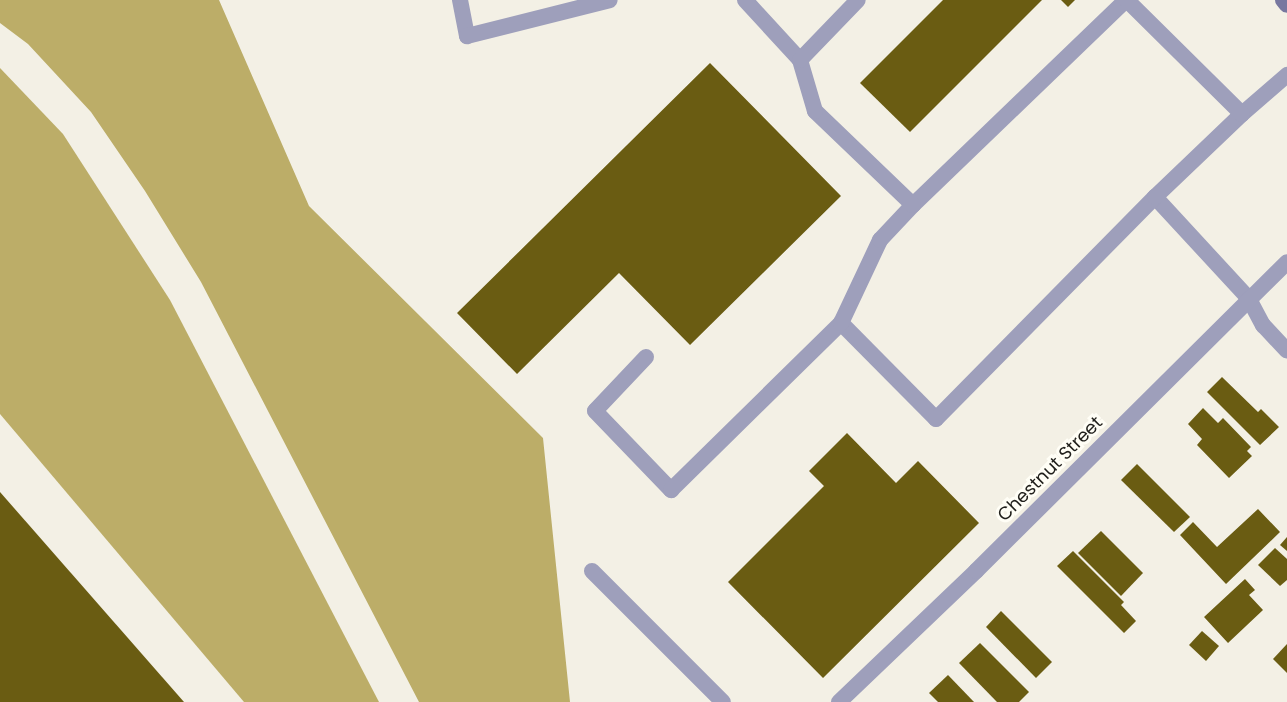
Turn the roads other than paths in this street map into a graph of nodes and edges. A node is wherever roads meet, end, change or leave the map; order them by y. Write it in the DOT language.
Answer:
graph roads {
  1 [pos="460,0"];
  2 [pos="610,0"];
  3 [pos="745,0"];
  4 [pos="858,0"];
  5 [pos="1126,0"];
  6 [pos="1283,0"];
  7 [pos="1287,5"];
  8 [pos="800,60"];
  9 [pos="1287,75"];
  10 [pos="1242,114"];
  11 [pos="1155,197"];
  12 [pos="913,205"];
  13 [pos="1287,262"];
  14 [pos="1249,299"];
  15 [pos="841,322"];
  16 [pos="1287,351"];
  17 [pos="646,357"];
  18 [pos="592,571"];
  19 [pos="723,702"];
  20 [pos="839,702"];
  1 -- 2 [label="street"];
  3 -- 8 [label="street"];
  4 -- 8 [label="street"];
  5 -- 10 [label="street"];
  5 -- 12 [label="street"];
  6 -- 7 [label="main road"];
  8 -- 12 [label="street"];
  9 -- 10 [label="street"];
  10 -- 11 [label="street"];
  11 -- 14 [label="street"];
  11 -- 15 [label="street"];
  12 -- 15 [label="street"];
  13 -- 14 [label="street, Chestnut Street"];
  14 -- 16 [label="street"];
  14 -- 20 [label="street, Chestnut Street"];
  15 -- 17 [label="street"];
  18 -- 19 [label="street"];
}
